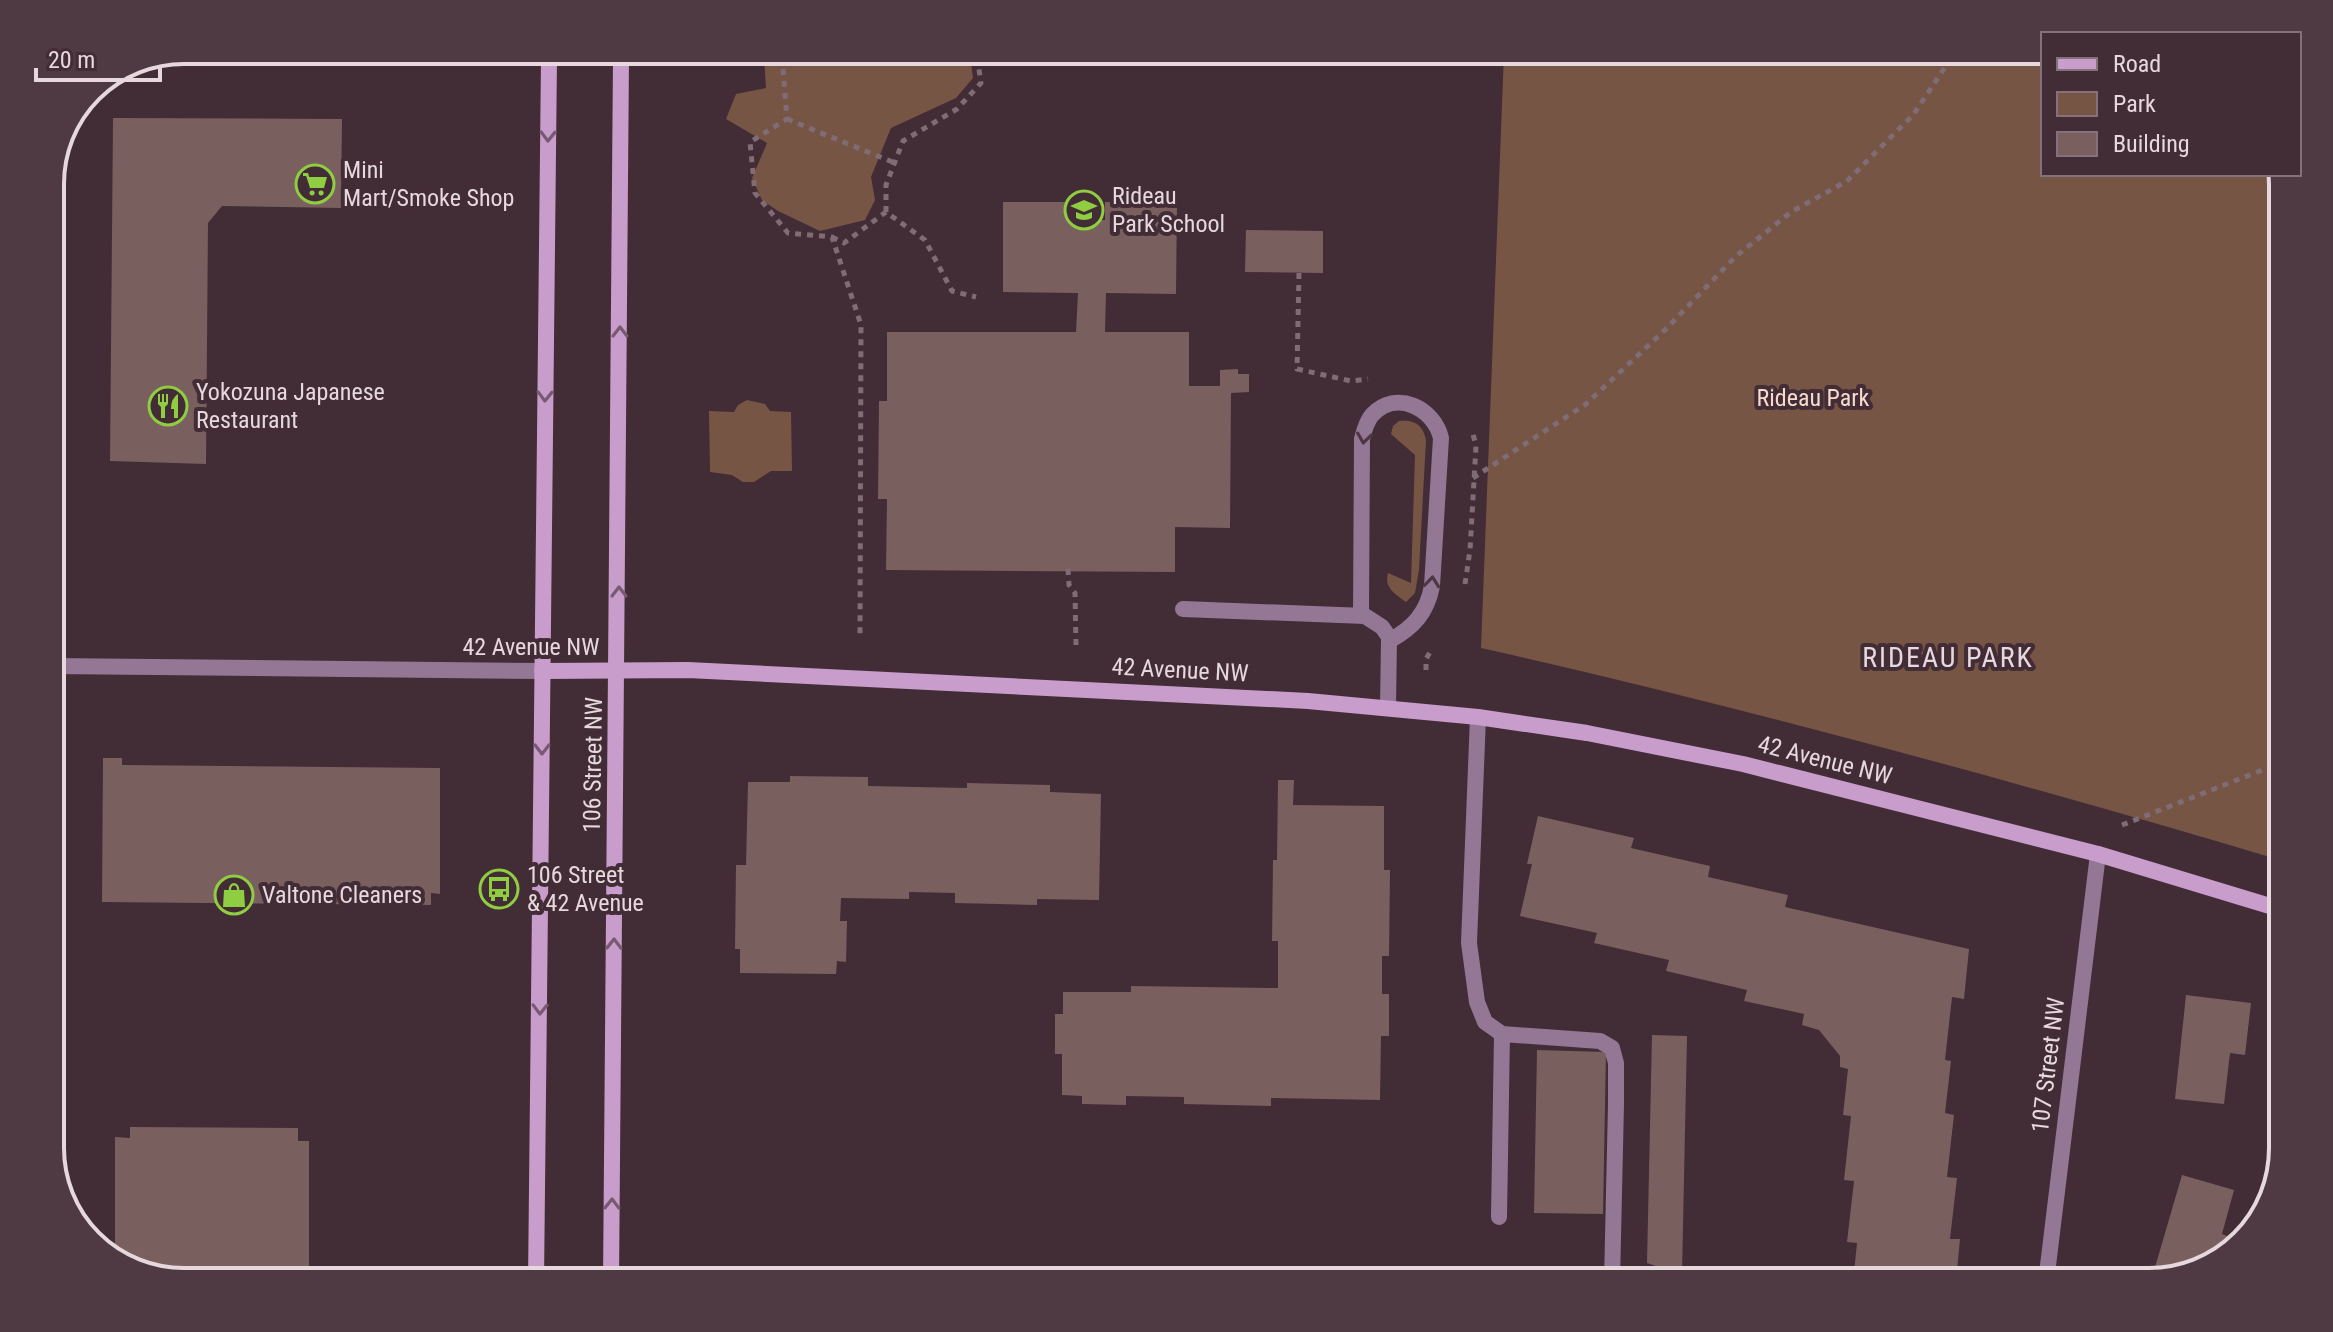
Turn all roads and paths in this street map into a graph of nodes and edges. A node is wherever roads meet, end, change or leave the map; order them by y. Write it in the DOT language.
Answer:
graph roads {
  1 [pos="549,64"];
  2 [pos="621,64"];
  3 [pos="783,64"];
  4 [pos="978,64"];
  5 [pos="1947,64"];
  6 [pos="787,119"];
  7 [pos="895,163"];
  8 [pos="886,212"];
  9 [pos="832,237"];
  10 [pos="1299,273"];
  11 [pos="976,297"];
  12 [pos="1351,381"];
  13 [pos="1473,478"];
  14 [pos="1068,569"];
  15 [pos="1183,609"];
  16 [pos="1361,615"];
  17 [pos="860,638"];
  18 [pos="1389,641"];
  19 [pos="1076,646"];
  20 [pos="64,666"];
  21 [pos="619,670"];
  22 [pos="542,671"];
  23 [pos="1388,708"];
  24 [pos="1478,717"];
  25 [pos="2269,767"];
  26 [pos="2122,825"];
  27 [pos="2098,854"];
  28 [pos="2269,906"];
  29 [pos="1502,1034"];
  30 [pos="1499,1217"];
  31 [pos="536,1268"];
  32 [pos="611,1268"];
  33 [pos="1612,1268"];
  34 [pos="2048,1268"];
  1 -- 22 [label="street, one-way"];
  21 -- 2 [label="street, 106 Street NW, one-way"];
  3 -- 6 [label="path"];
  4 -- 7 [label="path"];
  5 -- 13 [label="path"];
  6 -- 7 [label="path"];
  6 -- 9 [label="path"];
  7 -- 8 [label="path"];
  8 -- 9 [label="path"];
  8 -- 11 [label="path"];
  9 -- 17 [label="path"];
  10 -- 12 [label="path"];
  14 -- 19 [label="path"];
  15 -- 16 [label="street"];
  16 -- 18 [label="street"];
  18 -- 16 [label="street, one-way"];
  18 -- 23 [label="street"];
  20 -- 22 [label="street, 42 Avenue NW"];
  21 -- 22 [label="street, 42 Avenue NW"];
  21 -- 23 [label="street, 42 Avenue NW"];
  32 -- 21 [label="street, 106 Street NW, one-way"];
  22 -- 31 [label="street, one-way"];
  23 -- 24 [label="street, 42 Avenue NW"];
  24 -- 27 [label="street, 42 Avenue NW"];
  24 -- 29 [label="street"];
  25 -- 26 [label="path"];
  27 -- 28 [label="street, 42 Avenue NW"];
  27 -- 34 [label="street, 107 Street NW"];
  29 -- 30 [label="street"];
  29 -- 33 [label="street"];
}
